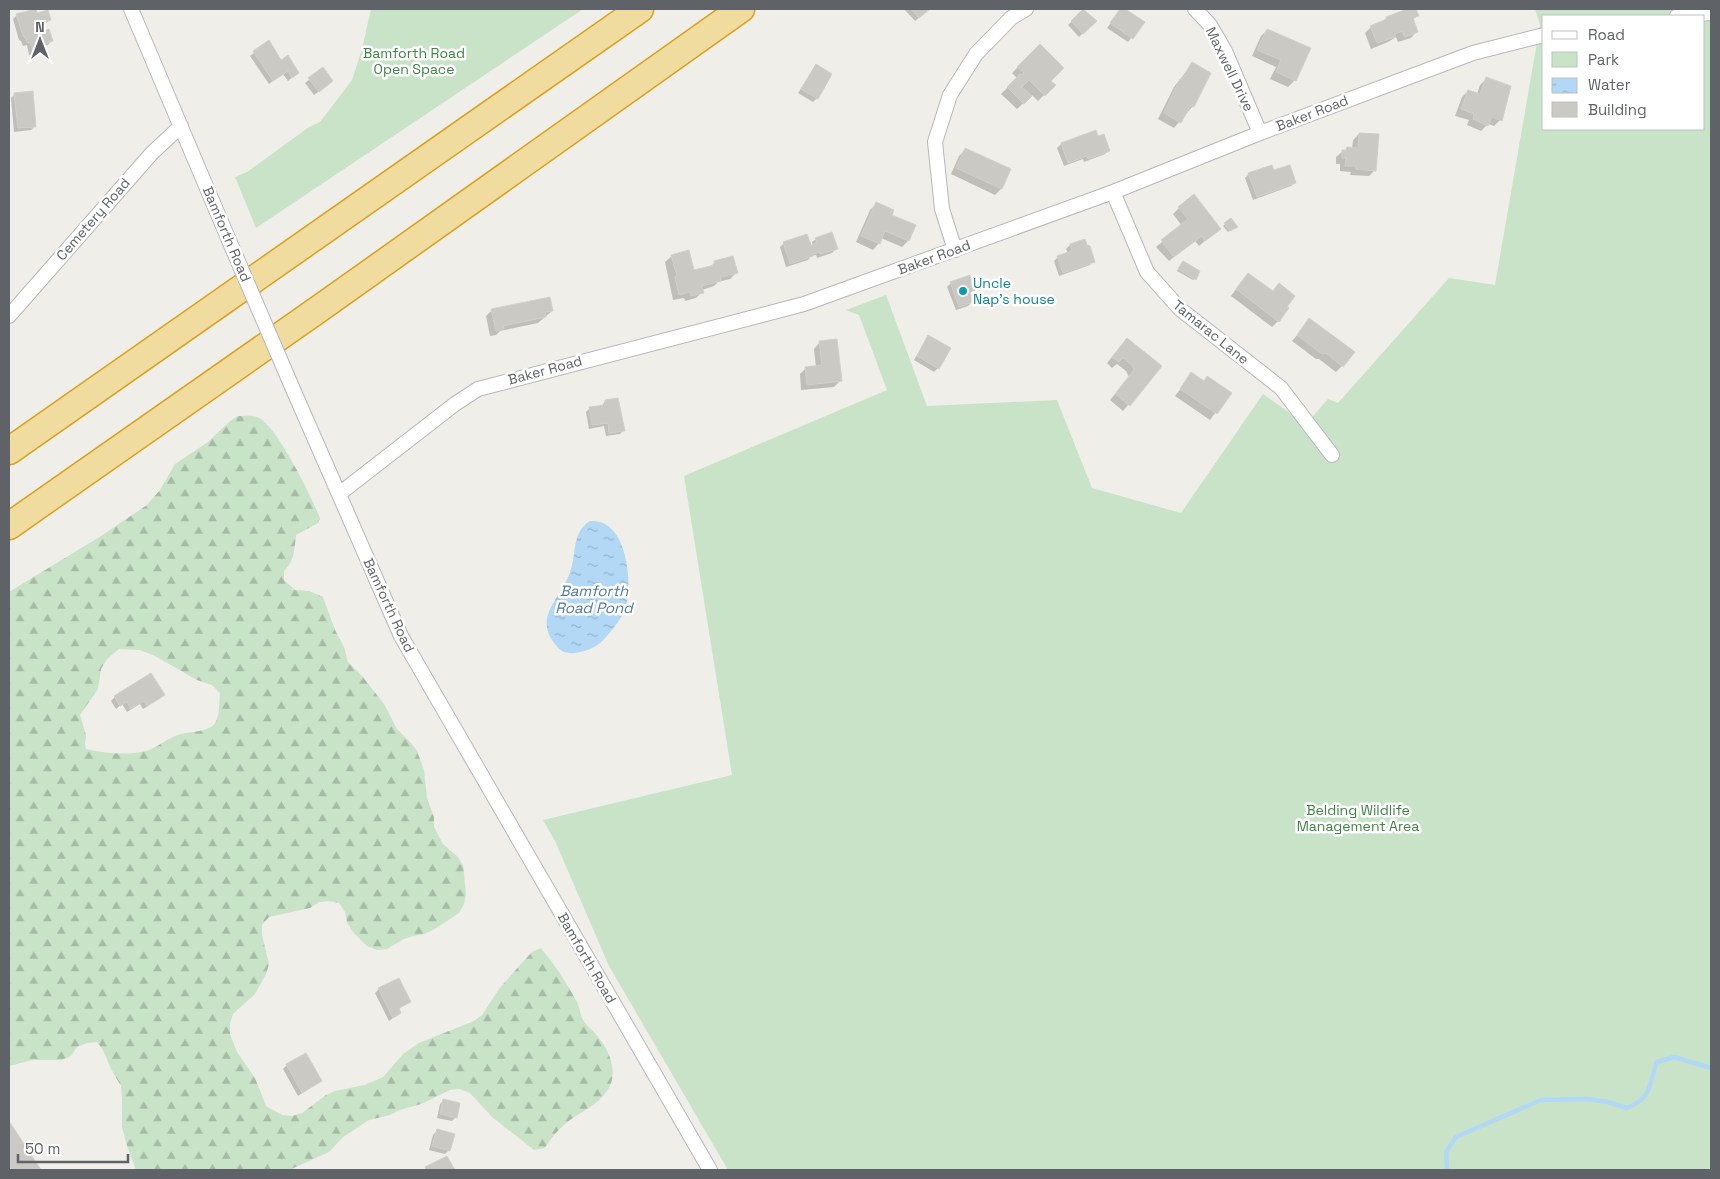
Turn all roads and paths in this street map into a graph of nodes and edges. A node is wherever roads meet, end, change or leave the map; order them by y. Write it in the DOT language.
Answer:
graph roads {
  1 [pos="131,9"];
  2 [pos="640,9"];
  3 [pos="741,9"];
  4 [pos="1026,9"];
  5 [pos="1195,9"];
  6 [pos="1711,13"];
  7 [pos="1688,15"];
  8 [pos="1542,36"];
  9 [pos="181,126"];
  10 [pos="1260,133"];
  11 [pos="1113,192"];
  12 [pos="955,250"];
  13 [pos="9,316"];
  14 [pos="9,451"];
  15 [pos="1332,455"];
  16 [pos="339,494"];
  17 [pos="9,526"];
  18 [pos="710,1170"];
  1 -- 9 [label="street, Bamforth Road"];
  2 -- 14 [label="highway"];
  3 -- 17 [label="highway"];
  4 -- 12 [label="street"];
  5 -- 10 [label="street, Maxwell Drive"];
  6 -- 7 [label="street"];
  8 -- 10 [label="street, Baker Road"];
  9 -- 13 [label="street, Cemetery Road"];
  9 -- 16 [label="street, Bamforth Road, bridge"];
  10 -- 11 [label="street, Baker Road"];
  11 -- 12 [label="street, Baker Road"];
  11 -- 15 [label="street, Tamarac Lane"];
  12 -- 16 [label="street, Baker Road"];
  16 -- 18 [label="street, Bamforth Road"];
}
